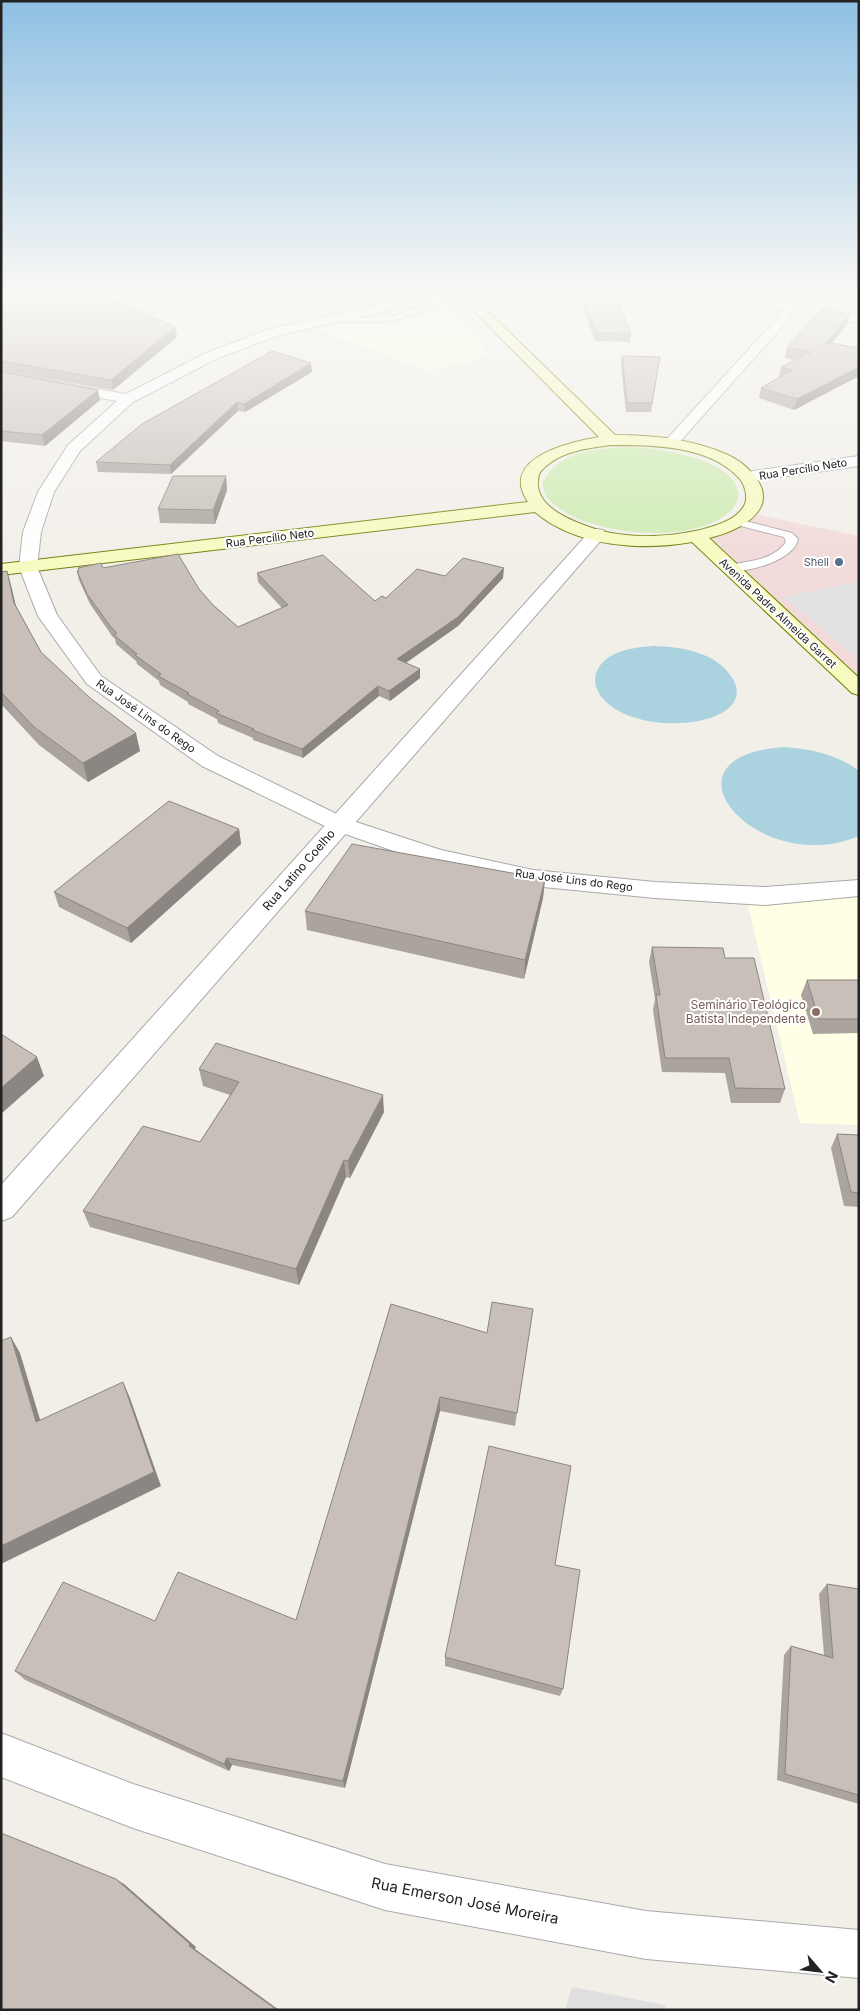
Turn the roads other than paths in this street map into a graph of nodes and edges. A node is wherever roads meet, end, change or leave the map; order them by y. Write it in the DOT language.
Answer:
graph roads {
  1 [pos="55,386"];
  2 [pos="153,386"];
  3 [pos="556,386"];
  4 [pos="723,386"];
  5 [pos="128,399"];
  6 [pos="611,440"];
  7 [pos="671,444"];
  8 [pos="859,461"];
  9 [pos="747,478"];
  10 [pos="539,506"];
  11 [pos="737,522"];
  12 [pos="596,534"];
  13 [pos="697,537"];
  14 [pos="28,567"];
  15 [pos="730,568"];
  16 [pos="1,570"];
  17 [pos="859,689"];
  18 [pos="339,824"];
  19 [pos="859,888"];
  20 [pos="1,1206"];
  21 [pos="1,1755"];
  22 [pos="859,1954"];
  1 -- 5 [label="street"];
  2 -- 5 [label="street, Rua José Lins do Rego"];
  3 -- 6 [label="main road"];
  4 -- 7 [label="street"];
  5 -- 14 [label="street, Rua José Lins do Rego"];
  6 -- 7 [label="main road"];
  6 -- 10 [label="main road"];
  7 -- 9 [label="main road"];
  8 -- 9 [label="street, Rua Percílio Neto"];
  9 -- 11 [label="main road"];
  10 -- 12 [label="main road"];
  10 -- 14 [label="main road, Rua Percílio Neto"];
  11 -- 13 [label="main road"];
  11 -- 15 [label="lane"];
  12 -- 13 [label="main road"];
  12 -- 18 [label="street, Rua Latino Coelho"];
  13 -- 15 [label="main road, Avenida Padre Almeida Garret"];
  14 -- 16 [label="main road, Rua Percílio Neto"];
  14 -- 18 [label="street, Rua José Lins do Rego"];
  15 -- 17 [label="main road, Avenida Padre Almeida Garret"];
  18 -- 19 [label="street, Rua José Lins do Rego"];
  18 -- 20 [label="street, Rua Latino Coelho"];
  21 -- 22 [label="street, Rua Emerson José Moreira"];
}
